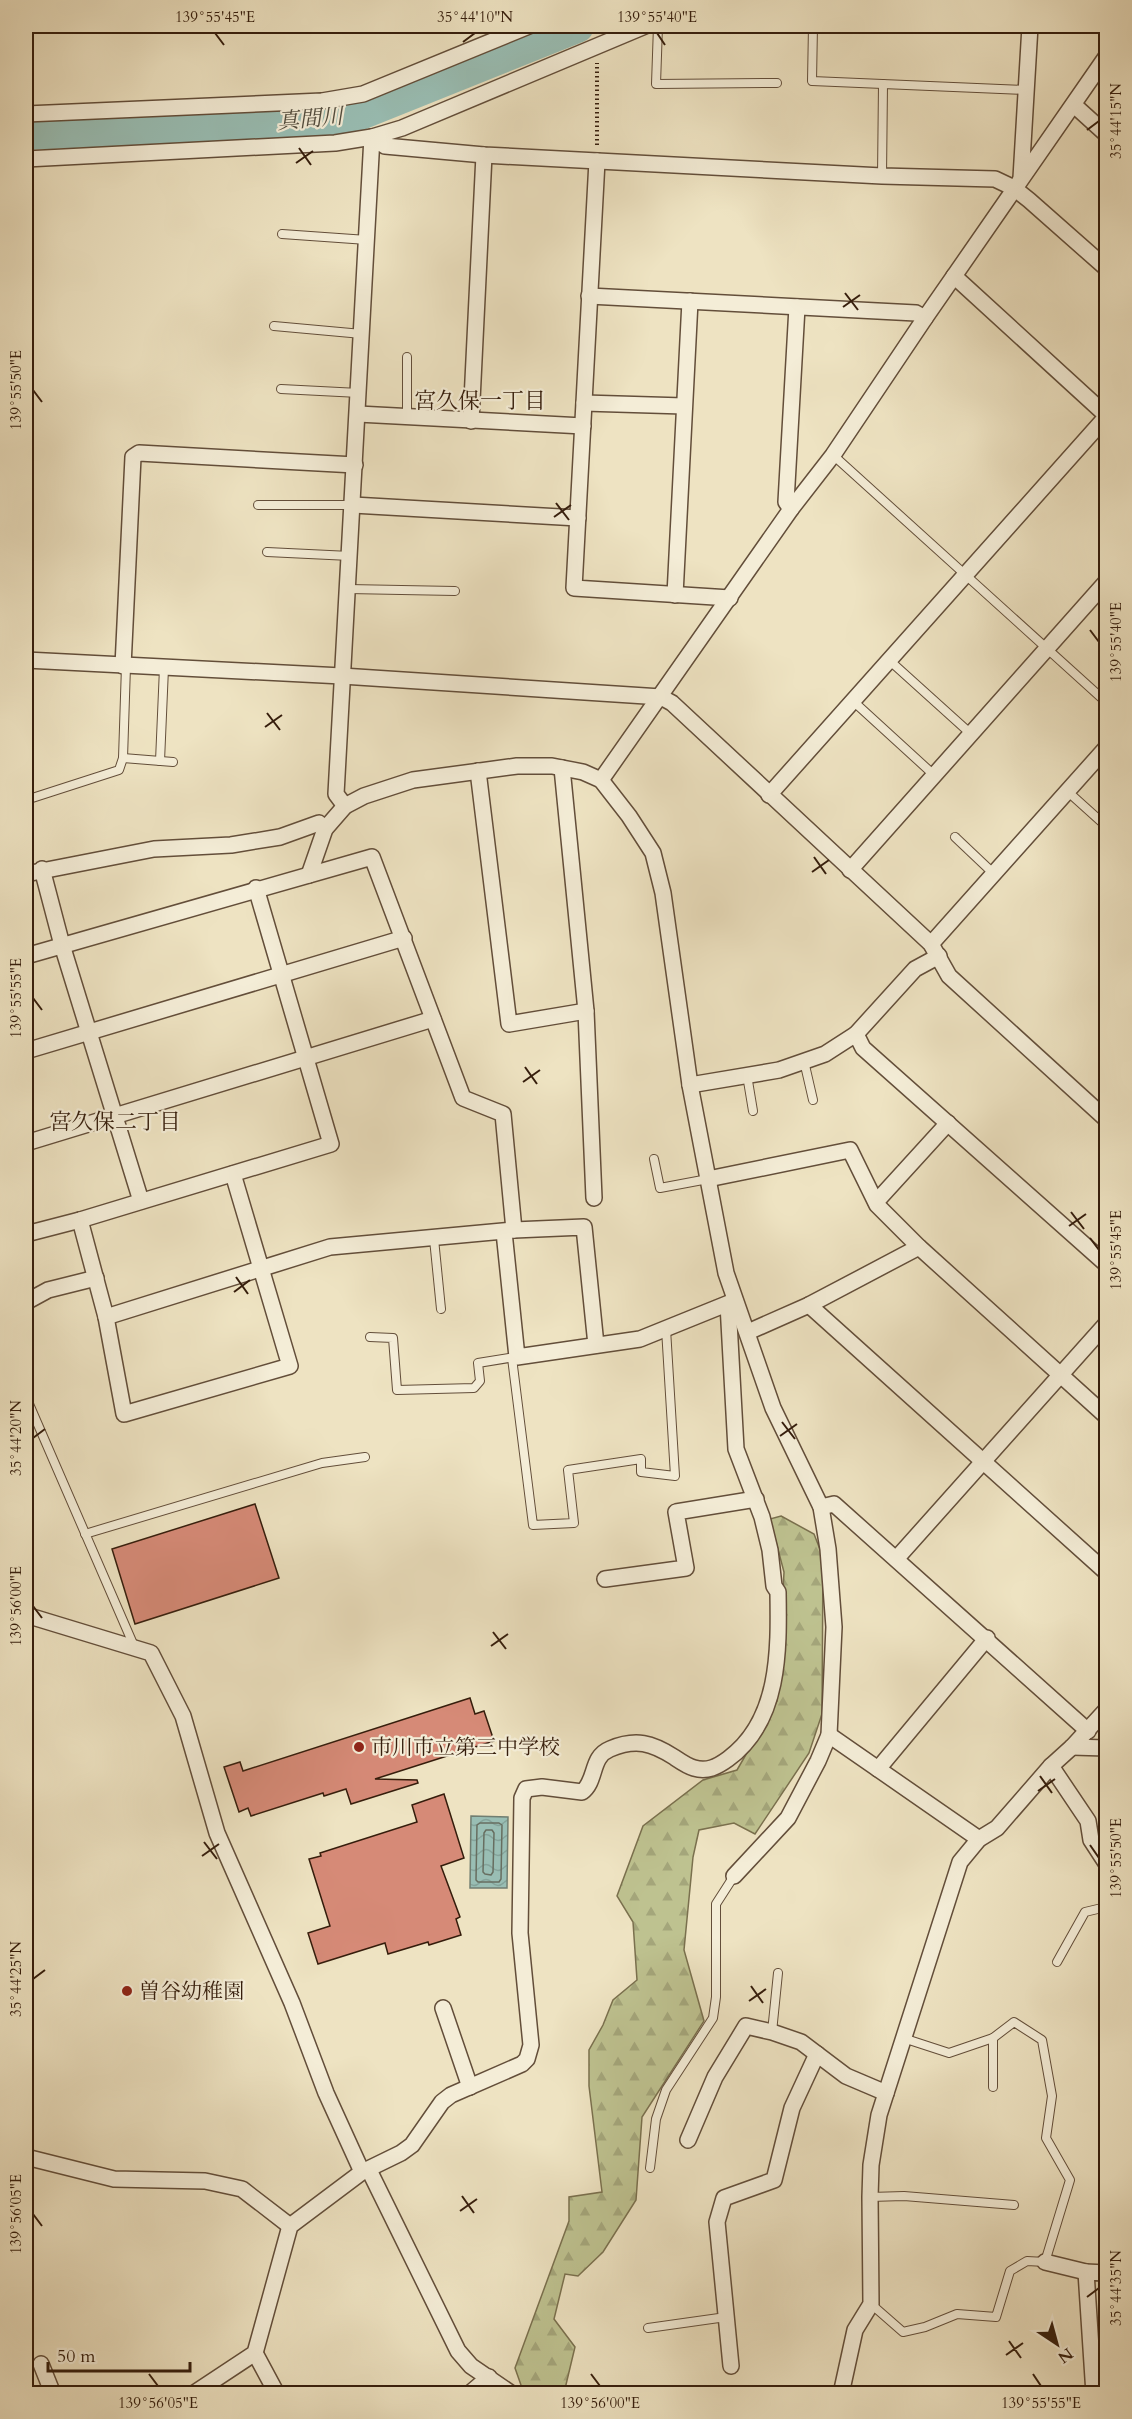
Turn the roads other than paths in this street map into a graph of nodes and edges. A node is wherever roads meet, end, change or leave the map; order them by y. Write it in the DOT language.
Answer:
graph roads {
  1 [pos="529,26"];
  2 [pos="645,26"];
  3 [pos="658,26"];
  4 [pos="813,26"];
  5 [pos="1030,26"];
  6 [pos="1107,57"];
  7 [pos="777,83"];
  8 [pos="883,84"];
  9 [pos="1026,90"];
  10 [pos="1074,105"];
  11 [pos="26,114"];
  12 [pos="1107,135"];
  13 [pos="372,137"];
  14 [pos="484,155"];
  15 [pos="26,159"];
  16 [pos="597,161"];
  17 [pos="882,176"];
  18 [pos="1018,183"];
  19 [pos="282,234"];
  20 [pos="367,240"];
  21 [pos="1107,268"];
  22 [pos="954,276"];
  23 [pos="589,296"];
  24 [pos="690,301"];
  25 [pos="797,307"];
  26 [pos="925,318"];
  27 [pos="274,326"];
  28 [pos="362,334"];
  29 [pos="407,357"];
  30 [pos="280,388"];
  31 [pos="359,393"];
  32 [pos="584,403"];
  33 [pos="684,406"];
  34 [pos="358,414"];
  35 [pos="1107,416"];
  36 [pos="407,417"];
  37 [pos="471,421"];
  38 [pos="582,426"];
  39 [pos="832,455"];
  40 [pos="355,465"];
  41 [pos="258,505"];
  42 [pos="353,505"];
  43 [pos="791,509"];
  44 [pos="578,518"];
  45 [pos="267,552"];
  46 [pos="350,556"];
  47 [pos="964,576"];
  48 [pos="1107,582"];
  49 [pos="348,589"];
  50 [pos="455,591"];
  51 [pos="675,595"];
  52 [pos="730,598"];
  53 [pos="1046,650"];
  54 [pos="26,660"];
  55 [pos="889,660"];
  56 [pos="125,666"];
  57 [pos="164,668"];
  58 [pos="342,676"];
  59 [pos="660,697"];
  60 [pos="853,701"];
  61 [pos="1107,702"];
  62 [pos="971,734"];
  63 [pos="1107,748"];
  64 [pos="123,758"];
  65 [pos="159,761"];
  66 [pos="173,762"];
  67 [pos="562,768"];
  68 [pos="478,771"];
  69 [pos="934,775"];
  70 [pos="601,780"];
  71 [pos="1066,790"];
  72 [pos="769,795"];
  73 [pos="26,801"];
  74 [pos="345,806"];
  75 [pos="1107,826"];
  76 [pos="325,829"];
  77 [pos="955,837"];
  78 [pos="42,869"];
  79 [pos="850,870"];
  80 [pos="993,873"];
  81 [pos="26,874"];
  82 [pos="309,875"];
  83 [pos="256,888"];
  84 [pos="404,938"];
  85 [pos="62,945"];
  86 [pos="935,950"];
  87 [pos="26,956"];
  88 [pos="281,974"];
  89 [pos="586,1011"];
  90 [pos="433,1019"];
  91 [pos="89,1032"];
  92 [pos="856,1034"];
  93 [pos="26,1051"];
  94 [pos="306,1058"];
  95 [pos="804,1061"];
  96 [pos="747,1075"];
  97 [pos="690,1084"];
  98 [pos="813,1100"];
  99 [pos="753,1111"];
  100 [pos="115,1117"];
  101 [pos="1107,1119"];
  102 [pos="948,1123"];
  103 [pos="26,1143"];
  104 [pos="654,1159"];
  105 [pos="233,1174"];
  106 [pos="708,1179"];
  107 [pos="594,1198"];
  108 [pos="141,1201"];
  109 [pos="876,1202"];
  110 [pos="80,1220"];
  111 [pos="509,1231"];
  112 [pos="26,1234"];
  113 [pos="434,1239"];
  114 [pos="919,1247"];
  115 [pos="1107,1264"];
  116 [pos="262,1270"];
  117 [pos="96,1278"];
  118 [pos="26,1302"];
  119 [pos="732,1302"];
  120 [pos="809,1305"];
  121 [pos="441,1309"];
  122 [pos="106,1317"];
  123 [pos="1107,1324"];
  124 [pos="666,1329"];
  125 [pos="747,1332"];
  126 [pos="370,1337"];
  127 [pos="596,1345"];
  128 [pos="514,1357"];
  129 [pos="1061,1376"];
  130 [pos="26,1397"];
  131 [pos="1107,1416"];
  132 [pos="365,1457"];
  133 [pos="984,1462"];
  134 [pos="756,1499"];
  135 [pos="821,1508"];
  136 [pos="85,1534"];
  137 [pos="897,1558"];
  138 [pos="1107,1572"];
  139 [pos="605,1579"];
  140 [pos="26,1615"];
  141 [pos="987,1638"];
  142 [pos="135,1648"];
  143 [pos="1107,1710"];
  144 [pos="1088,1731"];
  145 [pos="829,1735"];
  146 [pos="1072,1747"];
  147 [pos="1107,1749"];
  148 [pos="1051,1766"];
  149 [pos="878,1769"];
  150 [pos="979,1839"];
  151 [pos="1107,1863"];
  152 [pos="734,1875"];
  153 [pos="1107,1907"];
  154 [pos="1057,1962"];
  155 [pos="778,1973"];
  156 [pos="444,2008"];
  157 [pos="772,2032"];
  158 [pos="903,2038"];
  159 [pos="993,2038"];
  160 [pos="817,2054"];
  161 [pos="470,2087"];
  162 [pos="993,2088"];
  163 [pos="886,2093"];
  164 [pos="688,2139"];
  165 [pos="26,2157"];
  166 [pos="650,2168"];
  167 [pos="365,2171"];
  168 [pos="870,2197"];
  169 [pos="1014,2205"];
  170 [pos="290,2226"];
  171 [pos="1045,2262"];
  172 [pos="1086,2272"];
  173 [pos="1107,2272"];
  174 [pos="872,2304"];
  175 [pos="726,2317"];
  176 [pos="648,2328"];
  177 [pos="255,2353"];
  178 [pos="41,2364"];
  179 [pos="731,2367"];
  180 [pos="489,2377"];
  181 [pos="53,2394"];
  182 [pos="193,2394"];
  183 [pos="277,2394"];
  184 [pos="469,2394"];
  185 [pos="512,2394"];
  186 [pos="841,2394"];
  187 [pos="1094,2394"];
  1 -- 11 [label="street"];
  2 -- 13 [label="street"];
  3 -- 7 [label="lane"];
  4 -- 8 [label="lane"];
  5 -- 9 [label="street"];
  6 -- 10 [label="street"];
  8 -- 9 [label="lane"];
  8 -- 17 [label="lane"];
  9 -- 18 [label="street"];
  10 -- 12 [label="street"];
  10 -- 18 [label="street"];
  13 -- 14 [label="street"];
  13 -- 15 [label="street"];
  13 -- 20 [label="street"];
  14 -- 16 [label="street"];
  14 -- 37 [label="street"];
  16 -- 17 [label="street"];
  16 -- 23 [label="street"];
  17 -- 18 [label="street"];
  18 -- 21 [label="street"];
  18 -- 22 [label="street"];
  19 -- 20 [label="lane"];
  20 -- 28 [label="street"];
  22 -- 26 [label="street"];
  22 -- 35 [label="street"];
  23 -- 24 [label="street"];
  23 -- 32 [label="street"];
  24 -- 25 [label="street"];
  24 -- 33 [label="street"];
  25 -- 26 [label="street"];
  25 -- 43 [label="street"];
  26 -- 39 [label="street"];
  27 -- 28 [label="lane"];
  28 -- 31 [label="street"];
  29 -- 36 [label="lane"];
  30 -- 31 [label="lane"];
  31 -- 34 [label="street"];
  32 -- 33 [label="street"];
  32 -- 38 [label="street"];
  33 -- 51 [label="street"];
  34 -- 36 [label="street"];
  34 -- 40 [label="street"];
  35 -- 47 [label="street"];
  36 -- 37 [label="street"];
  37 -- 38 [label="street"];
  38 -- 44 [label="street"];
  39 -- 43 [label="street"];
  39 -- 47 [label="lane"];
  40 -- 42 [label="street"];
  40 -- 56 [label="street"];
  41 -- 42 [label="lane"];
  42 -- 44 [label="street"];
  42 -- 46 [label="street"];
  43 -- 52 [label="street"];
  44 -- 51 [label="street"];
  45 -- 46 [label="lane"];
  46 -- 49 [label="street"];
  47 -- 53 [label="lane"];
  47 -- 55 [label="street"];
  48 -- 53 [label="street"];
  49 -- 50 [label="lane"];
  49 -- 58 [label="street"];
  51 -- 52 [label="street"];
  52 -- 59 [label="street"];
  53 -- 61 [label="lane"];
  53 -- 62 [label="street"];
  54 -- 56 [label="street"];
  55 -- 60 [label="street"];
  55 -- 62 [label="lane"];
  56 -- 57 [label="street"];
  56 -- 64 [label="lane"];
  57 -- 58 [label="street"];
  57 -- 65 [label="lane"];
  58 -- 59 [label="street"];
  58 -- 74 [label="street"];
  59 -- 70 [label="street"];
  59 -- 72 [label="street"];
  60 -- 69 [label="lane"];
  60 -- 72 [label="street"];
  62 -- 69 [label="street"];
  63 -- 71 [label="street"];
  64 -- 65 [label="lane"];
  64 -- 73 [label="lane"];
  65 -- 66 [label="lane"];
  67 -- 68 [label="street"];
  67 -- 70 [label="street"];
  67 -- 89 [label="street"];
  68 -- 74 [label="street"];
  68 -- 89 [label="street"];
  69 -- 79 [label="street"];
  70 -- 97 [label="street"];
  71 -- 75 [label="lane"];
  71 -- 80 [label="street"];
  72 -- 79 [label="street"];
  74 -- 76 [label="street"];
  76 -- 78 [label="street"];
  76 -- 82 [label="street"];
  77 -- 80 [label="lane"];
  78 -- 81 [label="street"];
  78 -- 85 [label="street"];
  79 -- 86 [label="street"];
  80 -- 86 [label="street"];
  82 -- 83 [label="street"];
  82 -- 84 [label="street"];
  83 -- 85 [label="street"];
  83 -- 88 [label="street"];
  84 -- 88 [label="street"];
  84 -- 90 [label="street"];
  85 -- 87 [label="street"];
  85 -- 91 [label="street"];
  86 -- 92 [label="street"];
  86 -- 101 [label="street"];
  88 -- 91 [label="street"];
  88 -- 94 [label="street"];
  89 -- 107 [label="street"];
  90 -- 94 [label="street"];
  90 -- 111 [label="street"];
  91 -- 93 [label="street"];
  91 -- 100 [label="street"];
  92 -- 95 [label="street"];
  92 -- 102 [label="street"];
  94 -- 100 [label="street"];
  94 -- 105 [label="street"];
  95 -- 96 [label="street"];
  95 -- 98 [label="lane"];
  96 -- 97 [label="street"];
  96 -- 99 [label="lane"];
  97 -- 106 [label="street"];
  100 -- 103 [label="street"];
  100 -- 108 [label="street"];
  102 -- 109 [label="street"];
  102 -- 115 [label="street"];
  104 -- 106 [label="lane"];
  105 -- 108 [label="street"];
  105 -- 116 [label="street"];
  106 -- 109 [label="street"];
  106 -- 119 [label="street"];
  108 -- 110 [label="street"];
  109 -- 114 [label="street"];
  110 -- 112 [label="street"];
  110 -- 117 [label="street"];
  111 -- 113 [label="street"];
  111 -- 127 [label="street"];
  111 -- 128 [label="street"];
  113 -- 116 [label="street"];
  113 -- 121 [label="lane"];
  114 -- 120 [label="street"];
  114 -- 129 [label="street"];
  116 -- 122 [label="street"];
  116 -- 122 [label="street"];
  117 -- 118 [label="street"];
  117 -- 122 [label="street"];
  119 -- 124 [label="street"];
  119 -- 125 [label="street"];
  119 -- 134 [label="street"];
  120 -- 125 [label="street"];
  120 -- 133 [label="street"];
  123 -- 129 [label="street"];
  124 -- 127 [label="street"];
  124 -- 128 [label="lane"];
  125 -- 135 [label="street"];
  126 -- 128 [label="lane"];
  127 -- 128 [label="street"];
  129 -- 131 [label="street"];
  129 -- 133 [label="street"];
  130 -- 136 [label="lane"];
  132 -- 136 [label="lane"];
  133 -- 137 [label="street"];
  133 -- 138 [label="street"];
  134 -- 139 [label="street"];
  134 -- 161 [label="street"];
  135 -- 137 [label="street"];
  135 -- 145 [label="street"];
  136 -- 142 [label="lane"];
  137 -- 141 [label="street"];
  140 -- 142 [label="street"];
  141 -- 144 [label="street"];
  141 -- 149 [label="street"];
  142 -- 167 [label="street"];
  143 -- 144 [label="street"];
  144 -- 146 [label="street"];
  145 -- 149 [label="street"];
  145 -- 152 [label="street"];
  146 -- 147 [label="street"];
  146 -- 148 [label="street"];
  148 -- 150 [label="street"];
  148 -- 151 [label="street"];
  149 -- 150 [label="street"];
  150 -- 158 [label="street"];
  152 -- 166 [label="lane"];
  153 -- 154 [label="lane"];
  155 -- 157 [label="lane"];
  156 -- 161 [label="street"];
  157 -- 160 [label="street"];
  157 -- 164 [label="street"];
  158 -- 159 [label="lane"];
  158 -- 163 [label="street"];
  159 -- 162 [label="lane"];
  159 -- 171 [label="lane"];
  160 -- 163 [label="street"];
  160 -- 175 [label="street"];
  161 -- 167 [label="street"];
  163 -- 168 [label="street"];
  165 -- 170 [label="street"];
  167 -- 170 [label="street"];
  167 -- 180 [label="street"];
  168 -- 169 [label="lane"];
  168 -- 174 [label="street"];
  170 -- 177 [label="street"];
  171 -- 172 [label="street"];
  171 -- 174 [label="lane"];
  172 -- 173 [label="street"];
  172 -- 187 [label="street"];
  174 -- 186 [label="street"];
  175 -- 176 [label="lane"];
  175 -- 179 [label="street"];
  177 -- 182 [label="street"];
  177 -- 183 [label="street"];
  178 -- 181 [label="street"];
  180 -- 184 [label="street"];
  180 -- 185 [label="street"];
}
